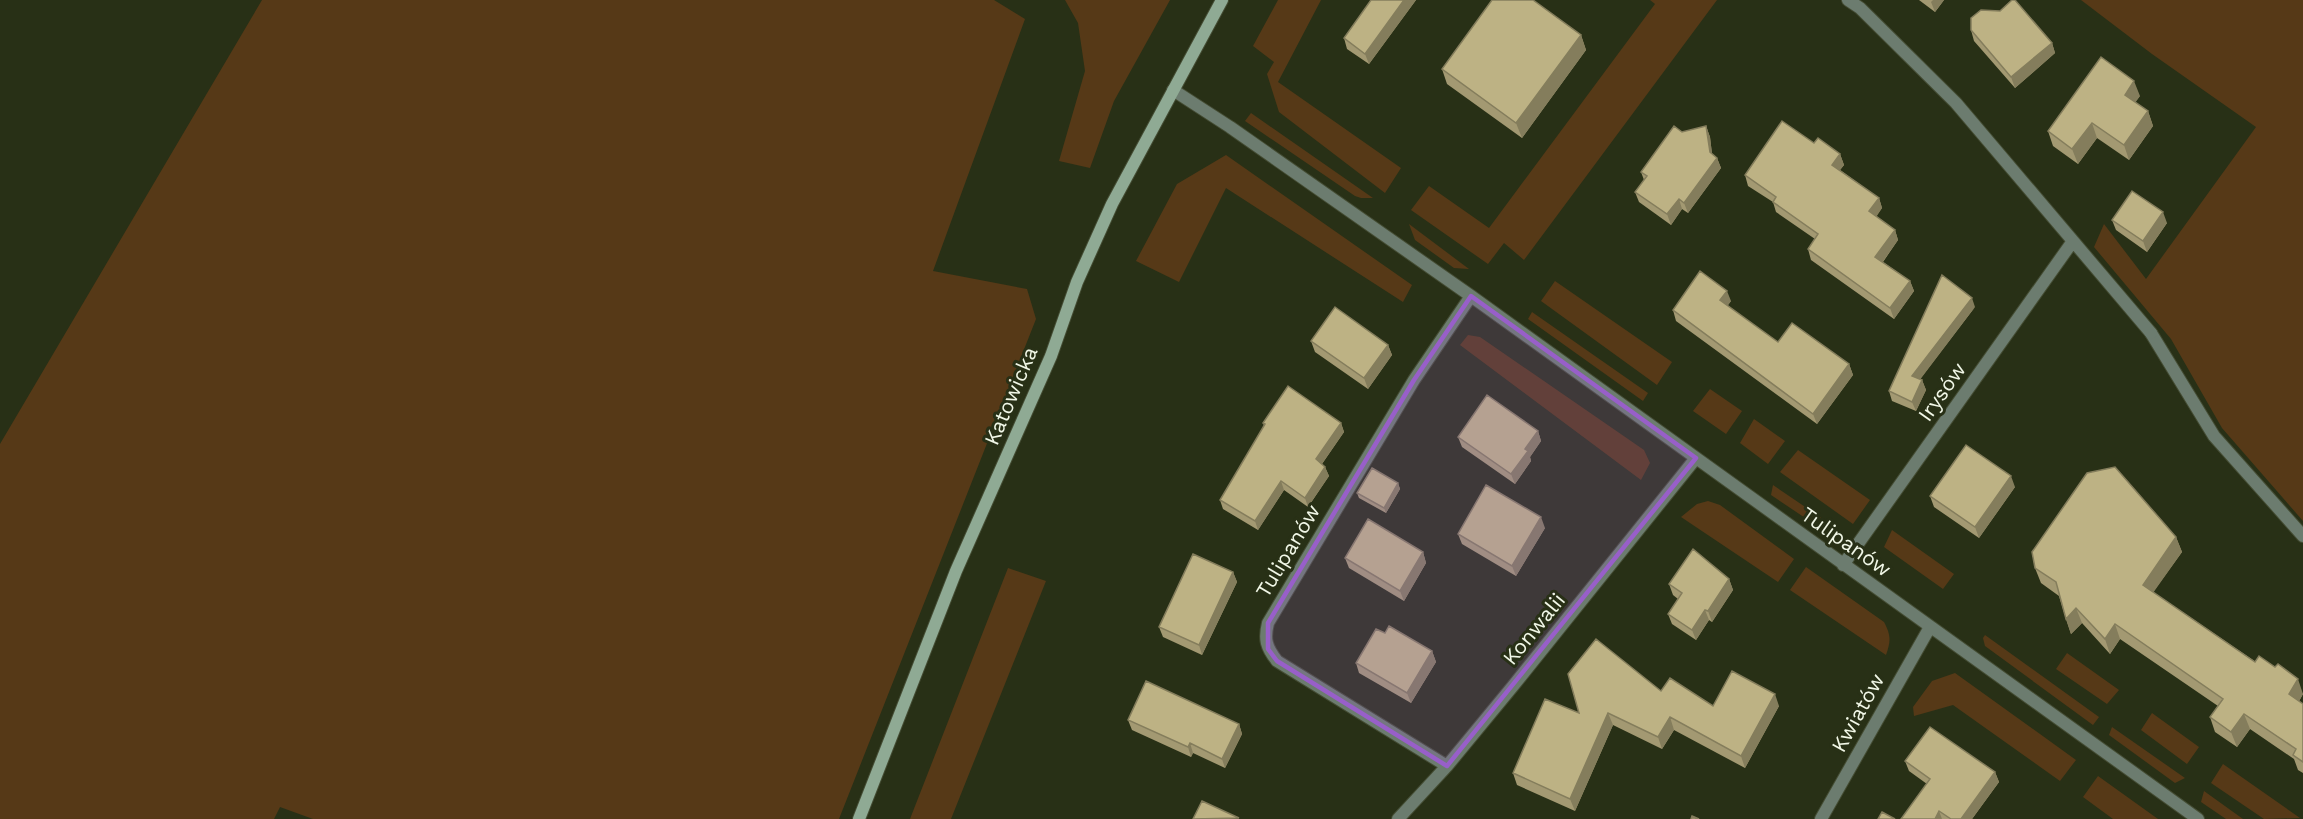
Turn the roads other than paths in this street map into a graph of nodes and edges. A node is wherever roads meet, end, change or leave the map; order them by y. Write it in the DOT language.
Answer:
graph roads {
  1 [pos="1222,0"];
  2 [pos="1848,0"];
  3 [pos="1173,90"];
  4 [pos="2073,241"];
  5 [pos="1471,296"];
  6 [pos="1696,458"];
  7 [pos="2303,536"];
  8 [pos="1843,565"];
  9 [pos="1930,627"];
  10 [pos="1447,766"];
  11 [pos="859,819"];
  12 [pos="1398,819"];
  13 [pos="1821,819"];
  14 [pos="2198,819"];
  1 -- 3 [label="main road, Katowicka"];
  2 -- 4 [label="street"];
  3 -- 5 [label="street, Tulipanów"];
  3 -- 11 [label="main road, Katowicka"];
  4 -- 7 [label="street"];
  4 -- 8 [label="street, Irysów"];
  5 -- 6 [label="street, Tulipanów"];
  5 -- 10 [label="street, Tulipanów"];
  6 -- 8 [label="street, Tulipanów"];
  6 -- 10 [label="street, Konwalii"];
  8 -- 9 [label="street, Tulipanów"];
  9 -- 13 [label="street, Kwiatów"];
  9 -- 14 [label="street, Tulipanów"];
  10 -- 12 [label="street, Konwalii"];
}
